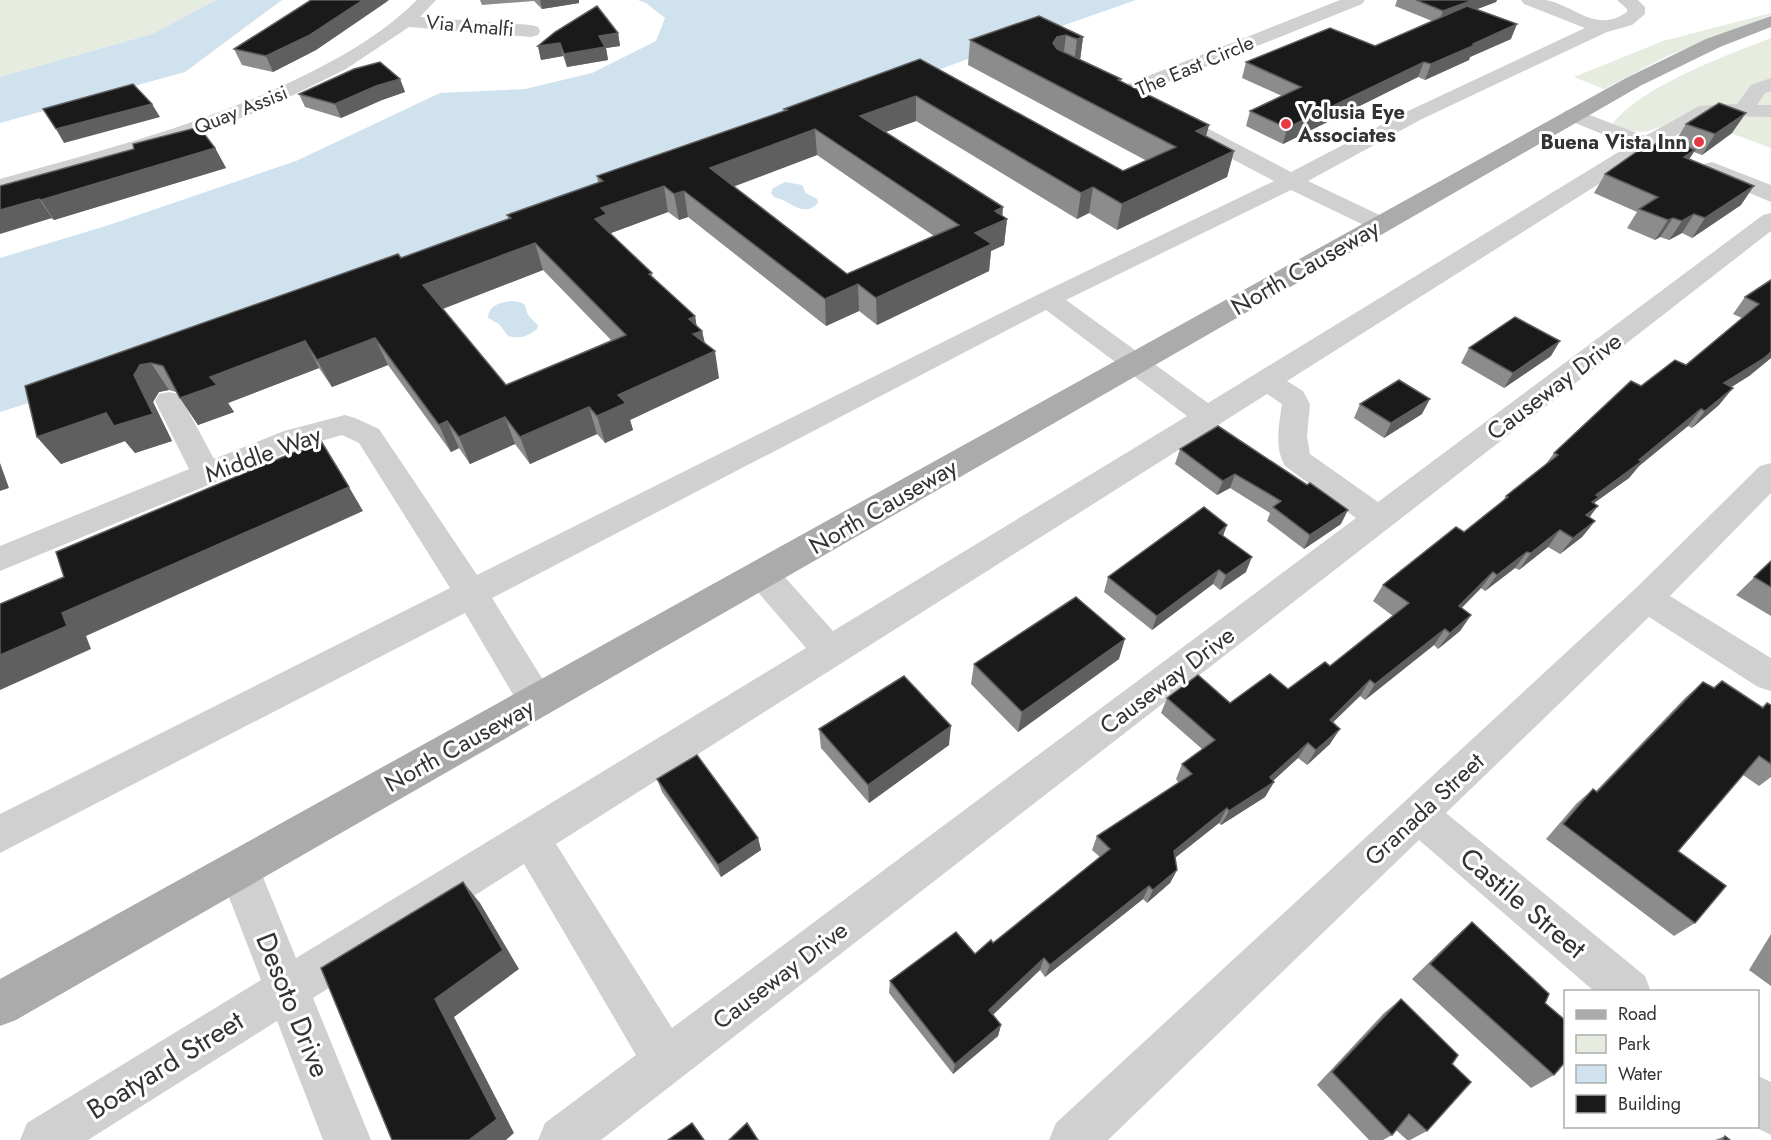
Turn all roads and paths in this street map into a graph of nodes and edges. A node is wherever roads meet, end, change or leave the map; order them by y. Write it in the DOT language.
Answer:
graph roads {
  1 [pos="427,0"];
  2 [pos="1356,0"];
  3 [pos="1530,0"];
  4 [pos="1626,0"];
  5 [pos="408,21"];
  6 [pos="1771,21"];
  7 [pos="1601,28"];
  8 [pos="531,31"];
  9 [pos="1771,84"];
  10 [pos="1743,110"];
  11 [pos="1771,111"];
  12 [pos="1572,116"];
  13 [pos="1647,144"];
  14 [pos="1291,182"];
  15 [pos="0,186"];
  16 [pos="1771,195"];
  17 [pos="1771,220"];
  18 [pos="1380,224"];
  19 [pos="1048,299"];
  20 [pos="1134,364"];
  21 [pos="1266,381"];
  22 [pos="169,401"];
  23 [pos="1208,417"];
  24 [pos="206,474"];
  25 [pos="1771,474"];
  26 [pos="1380,519"];
  27 [pos="0,559"];
  28 [pos="762,574"];
  29 [pos="471,593"];
  30 [pos="1647,598"];
  31 [pos="830,652"];
  32 [pos="1771,676"];
  33 [pos="537,702"];
  34 [pos="1418,814"];
  35 [pos="0,834"];
  36 [pos="530,838"];
  37 [pos="239,869"];
  38 [pos="287,990"];
  39 [pos="1627,990"];
  40 [pos="0,1004"];
  41 [pos="666,1062"];
  42 [pos="1759,1101"];
  43 [pos="1771,1111"];
  44 [pos="44,1140"];
  45 [pos="347,1140"];
  46 [pos="562,1140"];
  47 [pos="1073,1140"];
  1 -- 5 [label="street, Quay Assisi"];
  2 -- 14 [label="street, The East Circle"];
  3 -- 7 [label="street"];
  4 -- 7 [label="street"];
  5 -- 8 [label="street, Via Amalfi"];
  5 -- 15 [label="street, Quay Assisi"];
  6 -- 12 [label="main road, North Causeway"];
  7 -- 14 [label="street"];
  9 -- 10 [label="street"];
  10 -- 11 [label="street, Boatyard Street"];
  10 -- 13 [label="street, Boatyard Street"];
  12 -- 13 [label="street"];
  12 -- 18 [label="main road, North Causeway"];
  13 -- 16 [label="street"];
  13 -- 21 [label="street, Boatyard Street"];
  14 -- 18 [label="street, The East Circle"];
  14 -- 19 [label="street"];
  17 -- 26 [label="street, Causeway Drive"];
  18 -- 20 [label="main road, North Causeway"];
  19 -- 20 [label="street"];
  19 -- 29 [label="street"];
  20 -- 23 [label="street"];
  20 -- 28 [label="main road, North Causeway"];
  21 -- 23 [label="street, Boatyard Street"];
  21 -- 26 [label="street"];
  22 -- 24 [label="street"];
  23 -- 31 [label="street, Boatyard Street"];
  24 -- 27 [label="street, Middle Way"];
  24 -- 29 [label="street, Middle Way"];
  25 -- 30 [label="street, Granada Street"];
  26 -- 41 [label="street, Causeway Drive"];
  28 -- 31 [label="street"];
  28 -- 33 [label="main road, North Causeway"];
  29 -- 33 [label="street, Middle Way"];
  29 -- 35 [label="street"];
  30 -- 32 [label="street"];
  30 -- 34 [label="street, Granada Street"];
  31 -- 36 [label="street, Boatyard Street"];
  33 -- 37 [label="main road, North Causeway"];
  34 -- 39 [label="street, Castile Street"];
  34 -- 47 [label="street, Granada Street"];
  36 -- 38 [label="street, Boatyard Street"];
  36 -- 41 [label="street"];
  37 -- 38 [label="street, Desoto Drive"];
  37 -- 40 [label="main road, North Causeway"];
  38 -- 44 [label="street, Boatyard Street"];
  38 -- 45 [label="street, Desoto Drive"];
  41 -- 46 [label="street, Causeway Drive"];
  42 -- 43 [label="street"];
}
